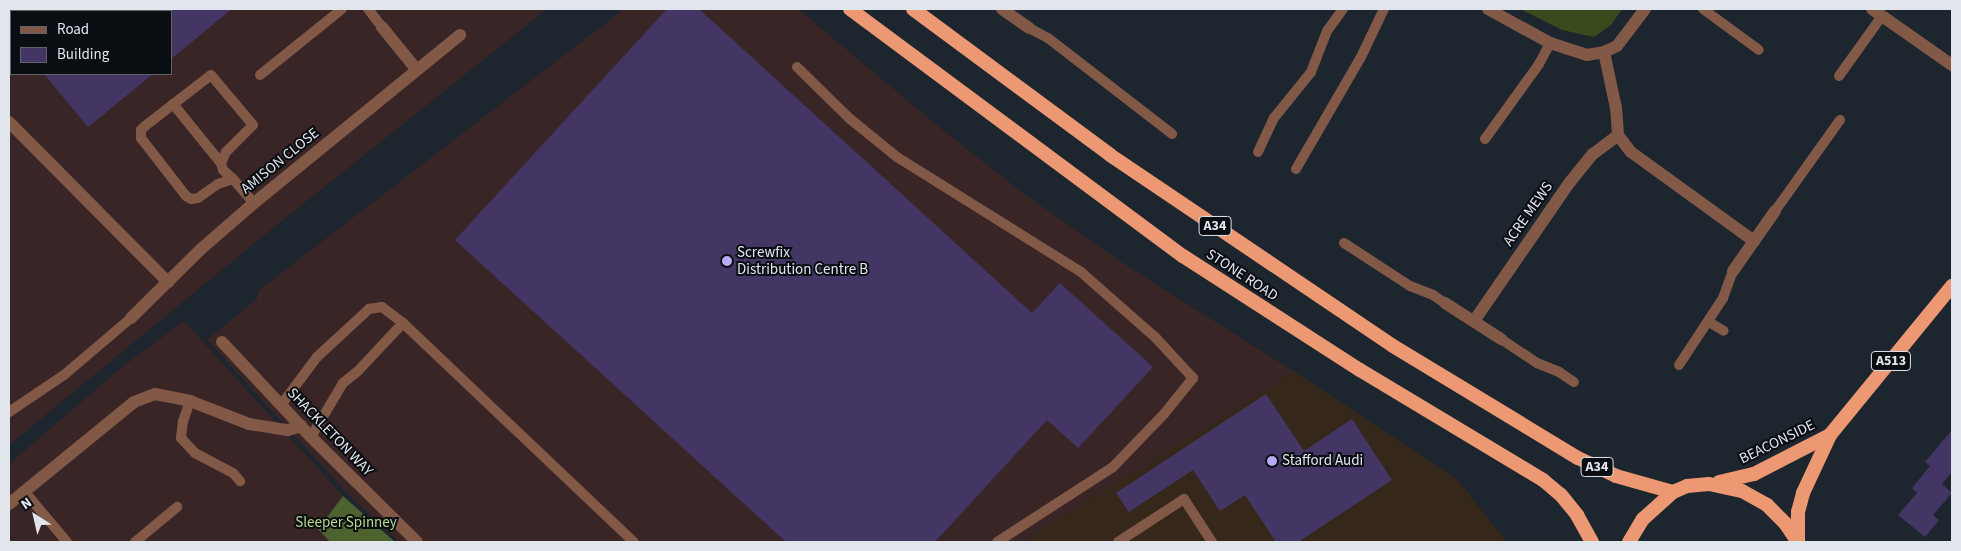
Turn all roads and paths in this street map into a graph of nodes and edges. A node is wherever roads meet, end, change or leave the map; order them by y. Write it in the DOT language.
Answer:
graph roads {
  1 [pos="342,9"];
  2 [pos="368,9"];
  3 [pos="850,9"];
  4 [pos="913,9"];
  5 [pos="1002,9"];
  6 [pos="1343,9"];
  7 [pos="1384,9"];
  8 [pos="1488,9"];
  9 [pos="1645,9"];
  10 [pos="1703,9"];
  11 [pos="1877,12"];
  12 [pos="382,27"];
  13 [pos="1029,28"];
  14 [pos="460,35"];
  15 [pos="1550,44"];
  16 [pos="1759,50"];
  17 [pos="1604,52"];
  18 [pos="1952,65"];
  19 [pos="797,67"];
  20 [pos="416,70"];
  21 [pos="260,75"];
  22 [pos="1839,76"];
  23 [pos="173,104"];
  24 [pos="1840,120"];
  25 [pos="9,122"];
  26 [pos="1172,134"];
  27 [pos="1618,135"];
  28 [pos="1486,139"];
  29 [pos="1258,152"];
  30 [pos="221,163"];
  31 [pos="1296,169"];
  32 [pos="233,180"];
  33 [pos="254,203"];
  34 [pos="1775,210"];
  35 [pos="1754,241"];
  36 [pos="1344,243"];
  37 [pos="1733,271"];
  38 [pos="168,282"];
  39 [pos="1952,286"];
  40 [pos="1445,303"];
  41 [pos="131,318"];
  42 [pos="1474,321"];
  43 [pos="1709,322"];
  44 [pos="402,323"];
  45 [pos="1724,332"];
  46 [pos="1501,339"];
  47 [pos="222,342"];
  48 [pos="1679,364"];
  49 [pos="1574,382"];
  50 [pos="190,401"];
  51 [pos="281,405"];
  52 [pos="9,412"];
  53 [pos="302,426"];
  54 [pos="1830,435"];
  55 [pos="311,437"];
  56 [pos="240,481"];
  57 [pos="1709,484"];
  58 [pos="24,491"];
  59 [pos="1673,492"];
  60 [pos="9,504"];
  61 [pos="177,507"];
  62 [pos="67,542"];
  63 [pos="135,542"];
  64 [pos="417,542"];
  65 [pos="634,542"];
  66 [pos="997,542"];
  67 [pos="1118,542"];
  68 [pos="1212,542"];
  69 [pos="1592,542"];
  70 [pos="1629,542"];
  71 [pos="1798,542"];
  1 -- 21 [label="lane"];
  2 -- 12 [label="lane"];
  3 -- 69 [label="highway, STONE ROAD"];
  4 -- 59 [label="highway, STONE ROAD / A34"];
  5 -- 13 [label="street"];
  6 -- 29 [label="lane"];
  7 -- 31 [label="lane"];
  8 -- 15 [label="street"];
  9 -- 17 [label="street"];
  10 -- 16 [label="lane"];
  11 -- 18 [label="street"];
  11 -- 22 [label="lane"];
  12 -- 20 [label="street"];
  13 -- 26 [label="lane"];
  14 -- 20 [label="street, AMISON CLOSE"];
  15 -- 17 [label="street"];
  15 -- 28 [label="lane"];
  17 -- 27 [label="street"];
  19 -- 66 [label="lane"];
  20 -- 33 [label="street, AMISON CLOSE"];
  23 -- 30 [label="lane"];
  23 -- 30 [label="lane"];
  23 -- 32 [label="lane"];
  24 -- 34 [label="lane"];
  25 -- 38 [label="street"];
  27 -- 35 [label="street"];
  27 -- 42 [label="street, ACRE MEWS"];
  30 -- 32 [label="lane"];
  32 -- 33 [label="lane"];
  33 -- 38 [label="street, AMISON CLOSE"];
  34 -- 35 [label="street"];
  35 -- 37 [label="street"];
  36 -- 40 [label="lane"];
  37 -- 43 [label="lane"];
  38 -- 41 [label="street, AMISON CLOSE"];
  39 -- 54 [label="highway, BEACONSIDE / A513"];
  40 -- 42 [label="street"];
  41 -- 52 [label="lane"];
  42 -- 46 [label="street"];
  43 -- 45 [label="lane"];
  43 -- 48 [label="lane"];
  44 -- 51 [label="lane"];
  44 -- 55 [label="lane"];
  44 -- 65 [label="lane"];
  46 -- 49 [label="lane"];
  47 -- 51 [label="street, SHACKLETON WAY"];
  50 -- 53 [label="street"];
  50 -- 56 [label="lane"];
  50 -- 58 [label="street"];
  51 -- 53 [label="street, SHACKLETON WAY"];
  53 -- 55 [label="street, SHACKLETON WAY"];
  54 -- 57 [label="highway, BEACONSIDE / A513"];
  54 -- 71 [label="highway, BEACONSIDE / A513"];
  55 -- 64 [label="street, SHACKLETON WAY"];
  57 -- 59 [label="highway, BEACONSIDE"];
  57 -- 71 [label="highway"];
  58 -- 60 [label="street"];
  58 -- 62 [label="lane"];
  59 -- 70 [label="highway"];
  61 -- 63 [label="lane"];
  67 -- 68 [label="lane"];
}
